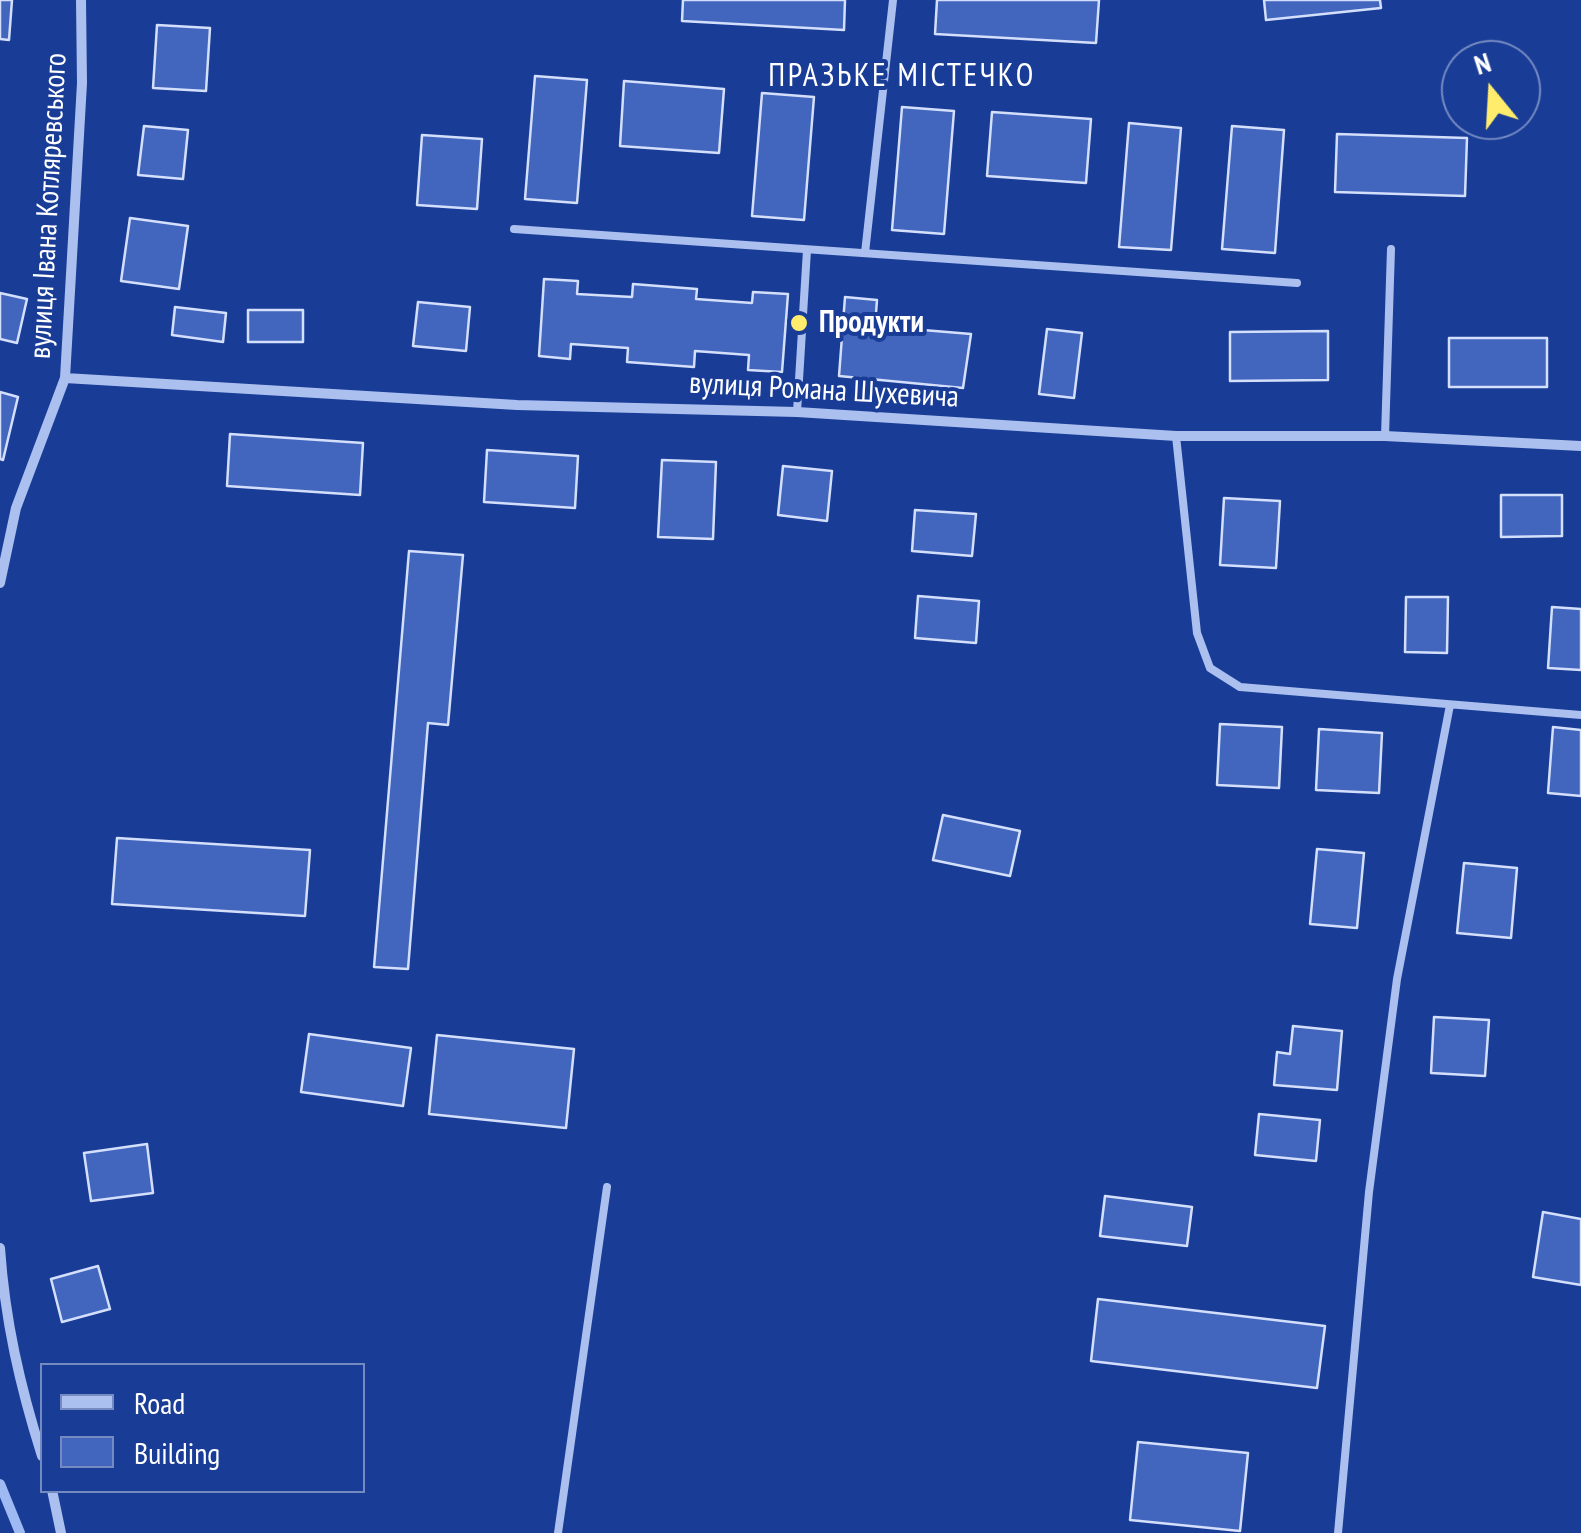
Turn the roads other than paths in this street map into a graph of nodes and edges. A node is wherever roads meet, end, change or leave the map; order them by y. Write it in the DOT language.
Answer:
graph roads {
  1 [pos="81,0"];
  2 [pos="893,0"];
  3 [pos="514,228"];
  4 [pos="1391,248"];
  5 [pos="807,250"];
  6 [pos="865,253"];
  7 [pos="1297,283"];
  8 [pos="66,378"];
  9 [pos="797,412"];
  10 [pos="1176,436"];
  11 [pos="1385,436"];
  12 [pos="1581,446"];
  13 [pos="0,583"];
  14 [pos="1450,705"];
  15 [pos="1581,715"];
  16 [pos="607,1187"];
  17 [pos="0,1248"];
  18 [pos="40,1450"];
  19 [pos="53,1493"];
  20 [pos="61,1533"];
  21 [pos="558,1533"];
  22 [pos="1338,1533"];
  1 -- 8 [label="street, вулиця Івана Котляревського"];
  2 -- 6 [label="lane"];
  3 -- 5 [label="lane"];
  4 -- 11 [label="lane"];
  5 -- 6 [label="lane"];
  5 -- 9 [label="lane"];
  6 -- 7 [label="lane"];
  8 -- 9 [label="street, вулиця Романа Шухевича"];
  8 -- 13 [label="street, вулиця Івана Котляревського"];
  9 -- 10 [label="street, вулиця Романа Шухевича"];
  10 -- 11 [label="street, вулиця Романа Шухевича"];
  10 -- 14 [label="lane"];
  11 -- 12 [label="street, вулиця Романа Шухевича"];
  14 -- 15 [label="lane"];
  14 -- 22 [label="lane"];
  16 -- 21 [label="lane"];
  17 -- 18 [label="street"];
  19 -- 20 [label="street"];
}
